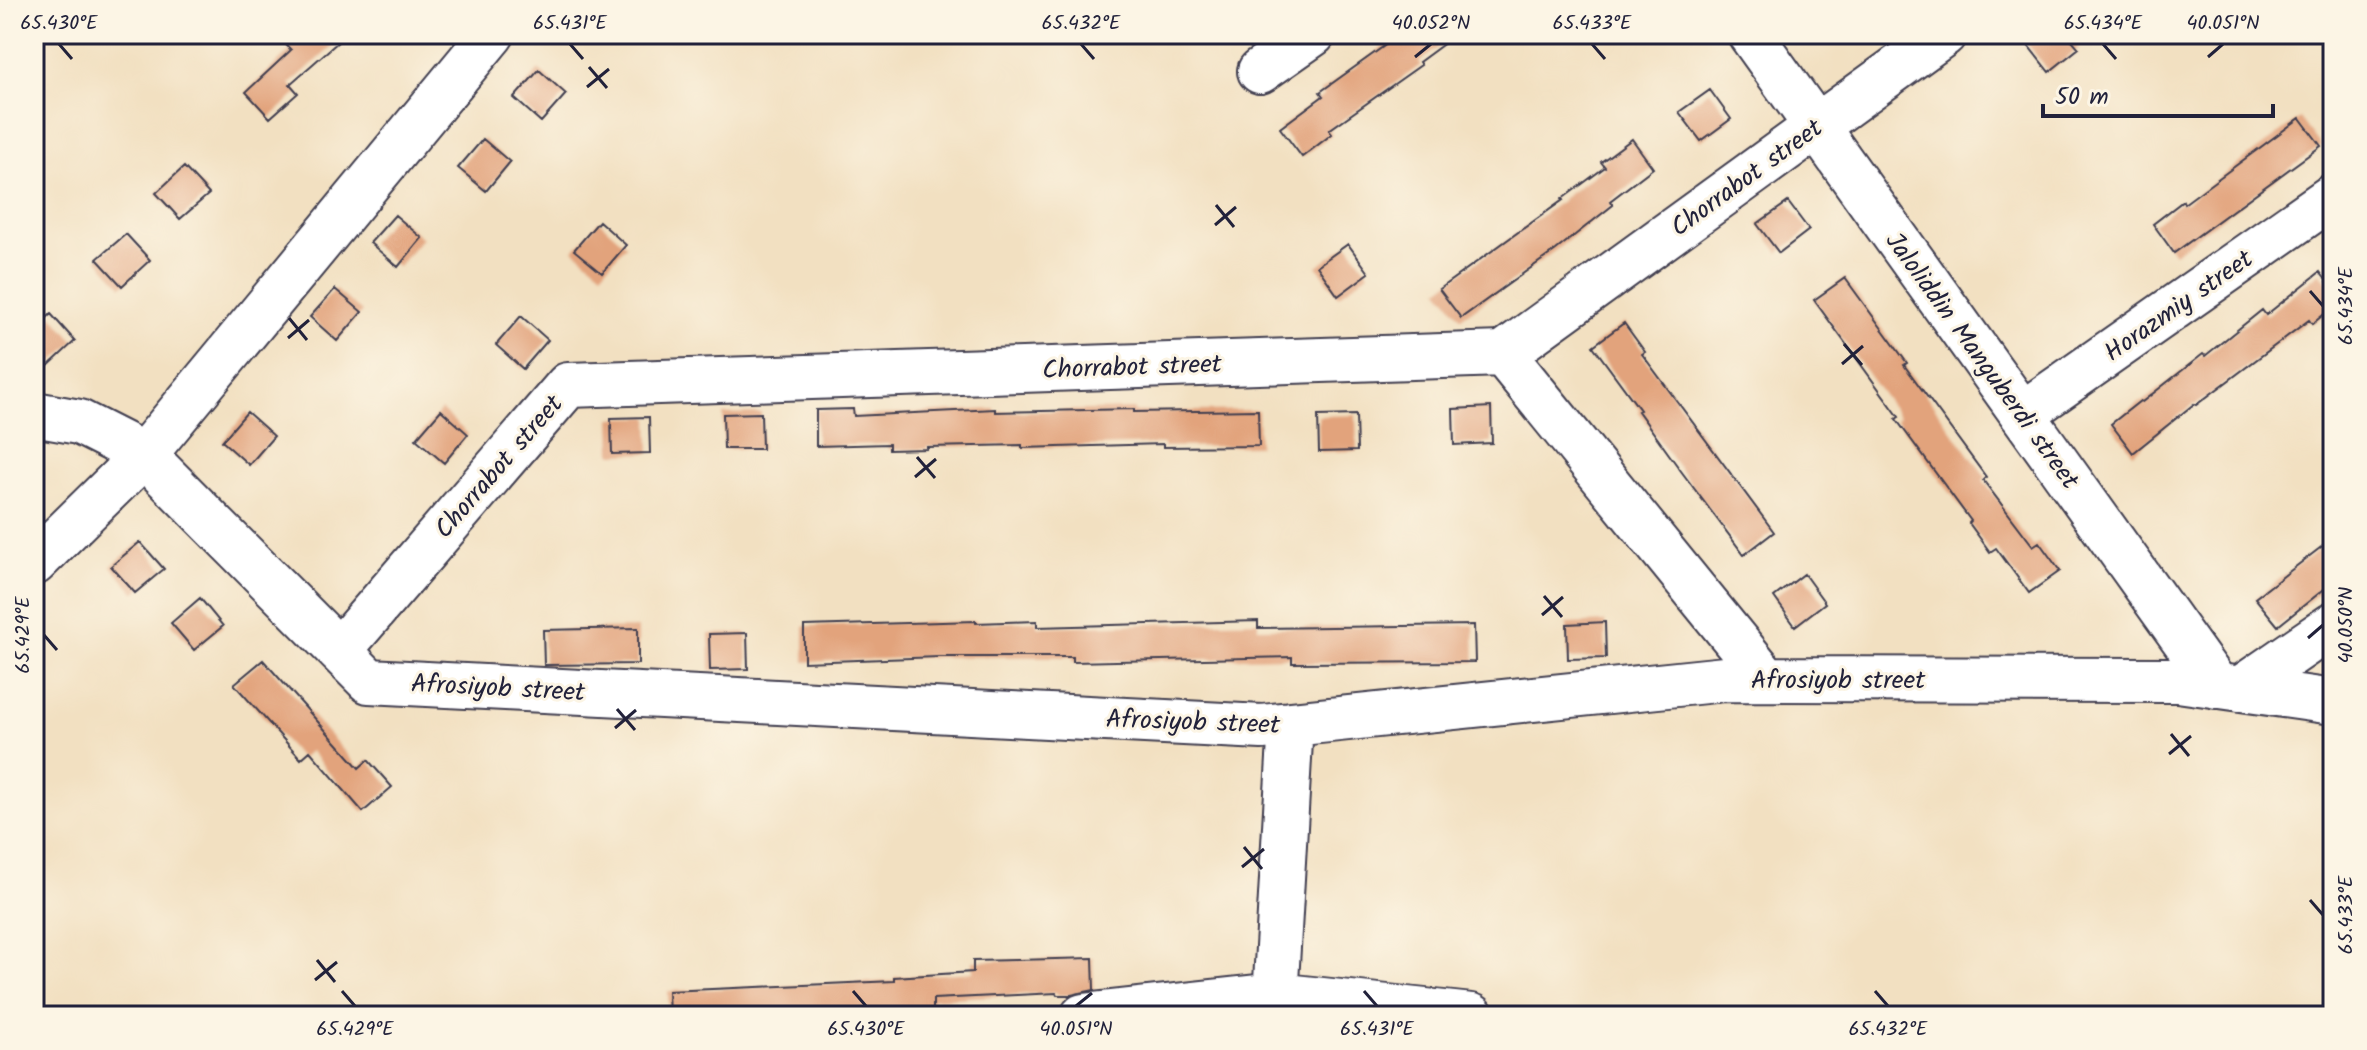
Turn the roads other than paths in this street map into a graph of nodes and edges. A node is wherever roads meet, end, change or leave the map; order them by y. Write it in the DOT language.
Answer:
graph roads {
  1 [pos="492,34"];
  2 [pos="1313,34"];
  3 [pos="1750,34"];
  4 [pos="1944,34"];
  5 [pos="1260,71"];
  6 [pos="1815,126"];
  7 [pos="2333,196"];
  8 [pos="1503,354"];
  9 [pos="34,414"];
  10 [pos="2022,414"];
  11 [pos="144,455"];
  12 [pos="34,563"];
  13 [pos="2333,625"];
  14 [pos="339,651"];
  15 [pos="1767,679"];
  16 [pos="2229,687"];
  17 [pos="2333,702"];
  18 [pos="1291,724"];
  19 [pos="1274,1006"];
  20 [pos="1083,1016"];
  21 [pos="1472,1016"];
  1 -- 11 [label="street"];
  2 -- 5 [label="street"];
  3 -- 6 [label="street, Jaloliddin Manguberdi street"];
  4 -- 6 [label="street, Chorrabot street"];
  6 -- 8 [label="street, Chorrabot street"];
  6 -- 10 [label="street, Jaloliddin Manguberdi street"];
  7 -- 10 [label="street, Horazmiy street"];
  8 -- 14 [label="street, Chorrabot street"];
  8 -- 15 [label="street"];
  9 -- 11 [label="street, Afrosiyob street"];
  10 -- 16 [label="street, Jaloliddin Manguberdi street"];
  11 -- 12 [label="street"];
  11 -- 14 [label="street, Afrosiyob street"];
  13 -- 16 [label="street"];
  14 -- 18 [label="street, Afrosiyob street"];
  15 -- 16 [label="street, Afrosiyob street"];
  15 -- 18 [label="street, Afrosiyob street"];
  16 -- 17 [label="street, Afrosiyob street"];
  18 -- 19 [label="street"];
  19 -- 20 [label="street"];
  19 -- 21 [label="street"];
}
